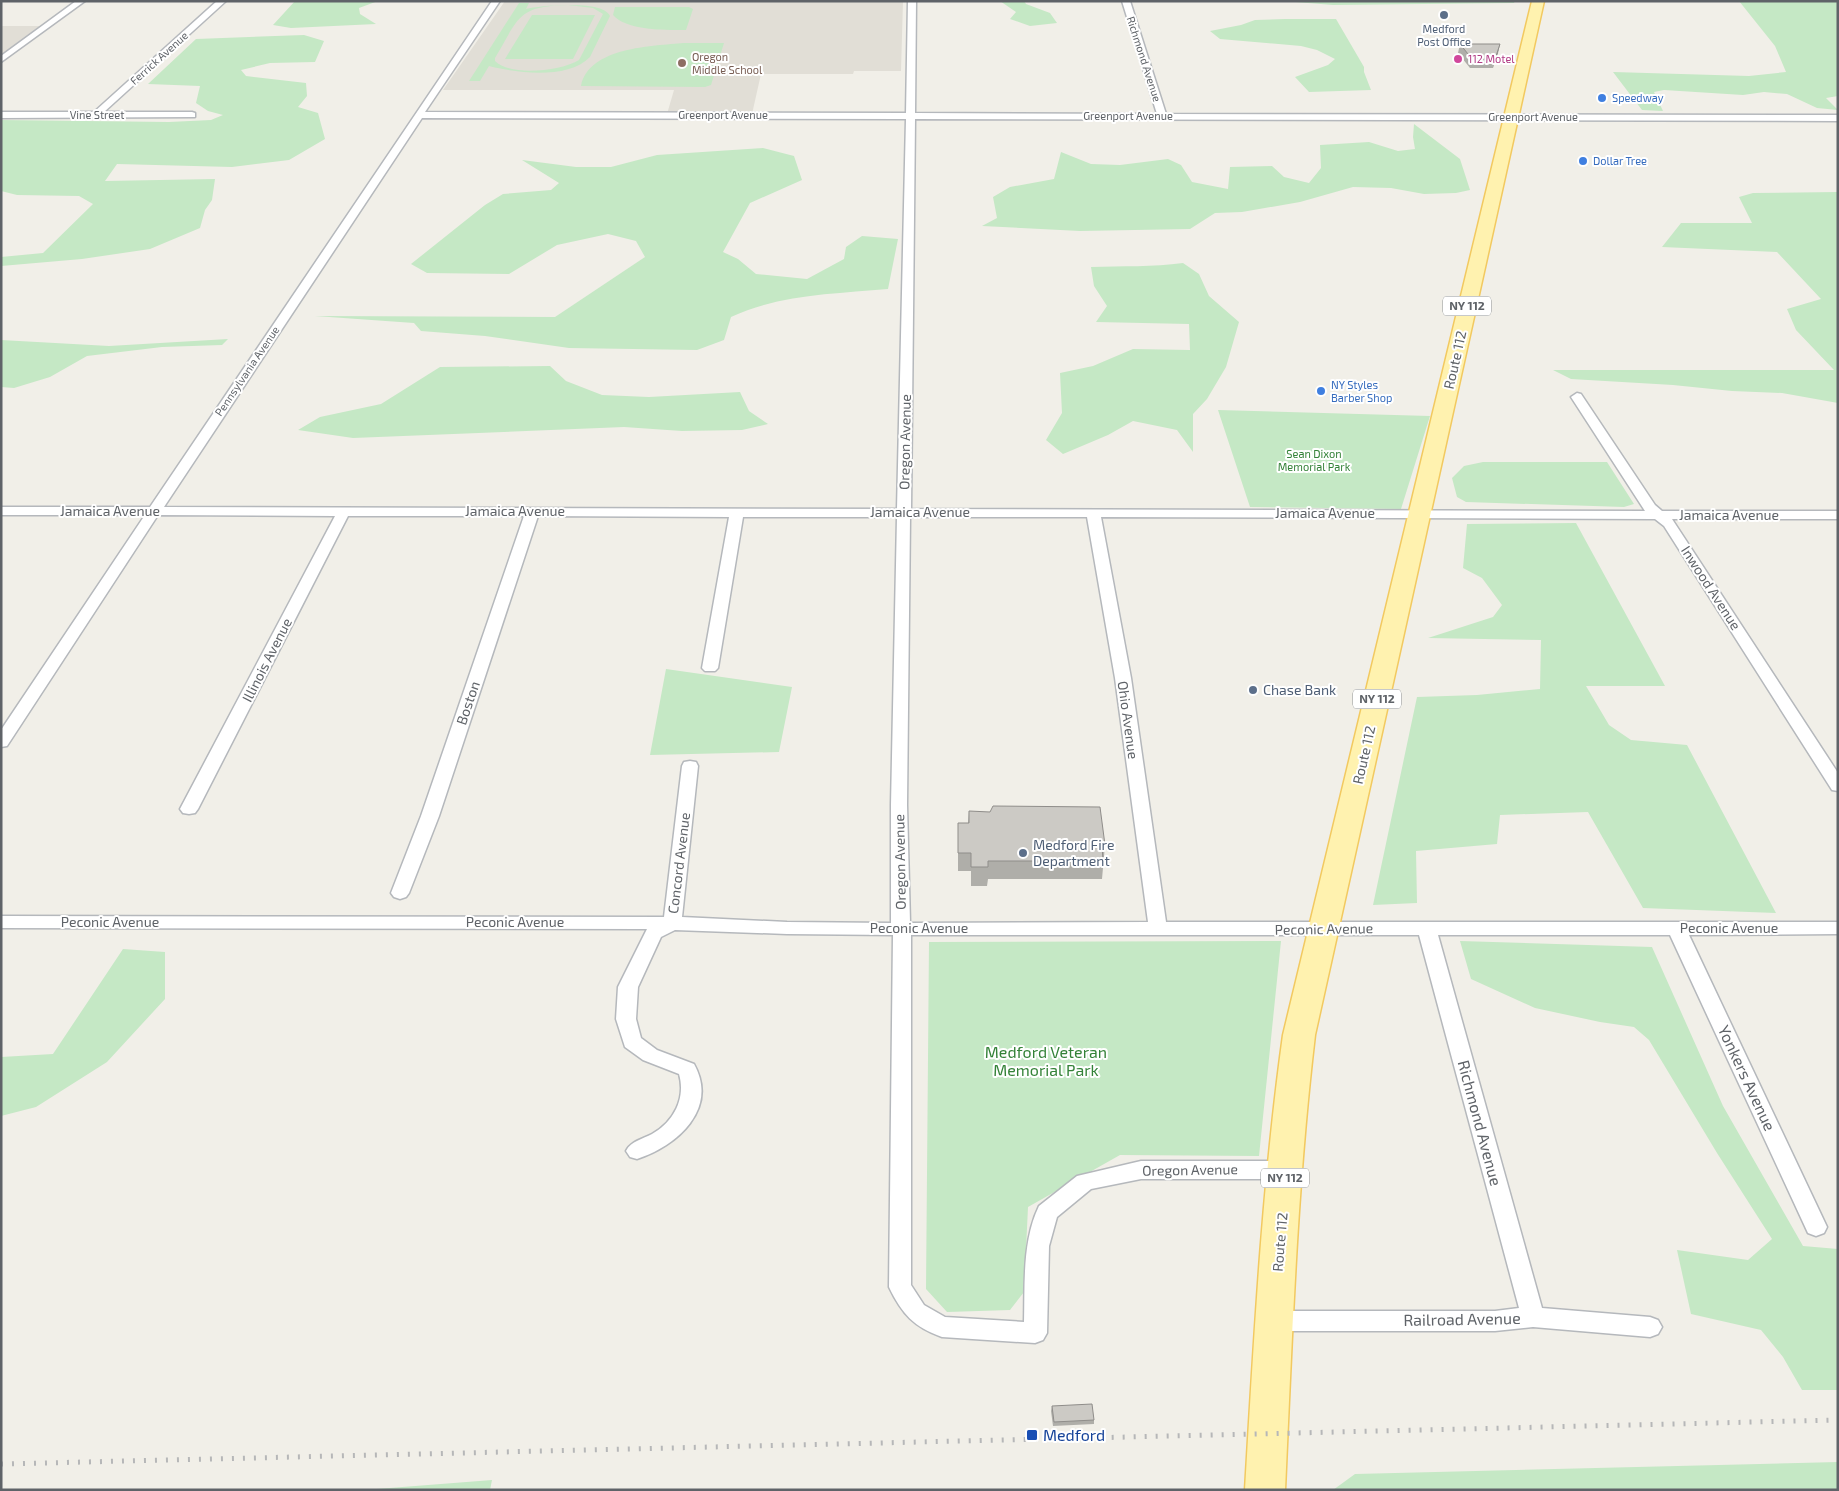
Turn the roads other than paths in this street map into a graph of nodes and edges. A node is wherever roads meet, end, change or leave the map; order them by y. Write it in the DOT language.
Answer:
graph roads {
  1 [pos="81,1"];
  2 [pos="222,1"];
  3 [pos="496,1"];
  4 [pos="912,1"];
  5 [pos="1126,1"];
  6 [pos="1538,1"];
  7 [pos="1,60"];
  8 [pos="1,115"];
  9 [pos="96,115"];
  10 [pos="192,115"];
  11 [pos="418,115"];
  12 [pos="911,116"];
  13 [pos="1162,116"];
  14 [pos="1511,117"];
  15 [pos="1838,118"];
  16 [pos="1577,397"];
  17 [pos="1,511"];
  18 [pos="154,511"];
  19 [pos="344,511"];
  20 [pos="533,512"];
  21 [pos="737,512"];
  22 [pos="904,512"];
  23 [pos="1093,512"];
  24 [pos="1420,514"];
  25 [pos="1658,515"];
  26 [pos="1838,515"];
  27 [pos="710,668"];
  28 [pos="1,742"];
  29 [pos="690,766"];
  30 [pos="1838,786"];
  31 [pos="190,809"];
  32 [pos="400,893"];
  33 [pos="1,922"];
  34 [pos="672,922"];
  35 [pos="902,928"];
  36 [pos="1158,928"];
  37 [pos="1677,928"];
  38 [pos="1838,928"];
  39 [pos="1324,929"];
  40 [pos="1427,929"];
  41 [pos="637,1151"];
  42 [pos="1286,1170"];
  43 [pos="1816,1228"];
  44 [pos="1533,1317"];
  45 [pos="1274,1321"];
  46 [pos="1650,1328"];
  47 [pos="1265,1490"];
  1 -- 7 [label="street"];
  2 -- 9 [label="street, Ferrick Avenue"];
  3 -- 11 [label="street, Pennsylvania Avenue"];
  4 -- 12 [label="street, Oregon Avenue"];
  5 -- 13 [label="street, Richmond Avenue"];
  6 -- 14 [label="main road, Route 112 / NY 112"];
  8 -- 9 [label="street, Vine Street"];
  9 -- 10 [label="street, Vine Street"];
  11 -- 12 [label="street, Greenport Avenue"];
  11 -- 18 [label="street, Pennsylvania Avenue"];
  12 -- 13 [label="street, Greenport Avenue"];
  12 -- 22 [label="street, Oregon Avenue"];
  13 -- 14 [label="street, Greenport Avenue"];
  14 -- 15 [label="street, Greenport Avenue"];
  14 -- 24 [label="main road, Route 112 / NY 112"];
  16 -- 25 [label="street, Inwood Avenue"];
  17 -- 18 [label="street, Jamaica Avenue"];
  18 -- 19 [label="street, Jamaica Avenue"];
  18 -- 28 [label="street, Pennsylvania Avenue"];
  19 -- 20 [label="street, Jamaica Avenue"];
  19 -- 31 [label="street, Illinois Avenue"];
  20 -- 21 [label="street, Jamaica Avenue"];
  20 -- 32 [label="street, Boston"];
  21 -- 22 [label="street, Jamaica Avenue"];
  21 -- 27 [label="street"];
  22 -- 23 [label="street, Jamaica Avenue"];
  22 -- 35 [label="street, Oregon Avenue"];
  23 -- 24 [label="street, Jamaica Avenue"];
  23 -- 36 [label="street, Ohio Avenue"];
  24 -- 25 [label="street, Jamaica Avenue"];
  24 -- 39 [label="main road, Route 112 / NY 112"];
  25 -- 26 [label="street, Jamaica Avenue"];
  25 -- 30 [label="street, Inwood Avenue"];
  29 -- 34 [label="street, Concord Avenue"];
  33 -- 34 [label="street, Peconic Avenue"];
  34 -- 35 [label="street, Peconic Avenue"];
  34 -- 41 [label="street, Concord Avenue"];
  35 -- 36 [label="street, Peconic Avenue"];
  35 -- 42 [label="street, Oregon Avenue"];
  36 -- 39 [label="street, Peconic Avenue"];
  37 -- 38 [label="street, Peconic Avenue"];
  37 -- 40 [label="street, Peconic Avenue"];
  37 -- 43 [label="street, Yonkers Avenue"];
  39 -- 40 [label="street, Peconic Avenue"];
  39 -- 42 [label="main road, Route 112 / NY 112"];
  40 -- 44 [label="street, Richmond Avenue"];
  42 -- 45 [label="main road, Route 112 / NY 112"];
  44 -- 45 [label="street, Railroad Avenue"];
  44 -- 46 [label="street, Railroad Avenue"];
  45 -- 47 [label="main road, Route 112 / NY 112"];
}
